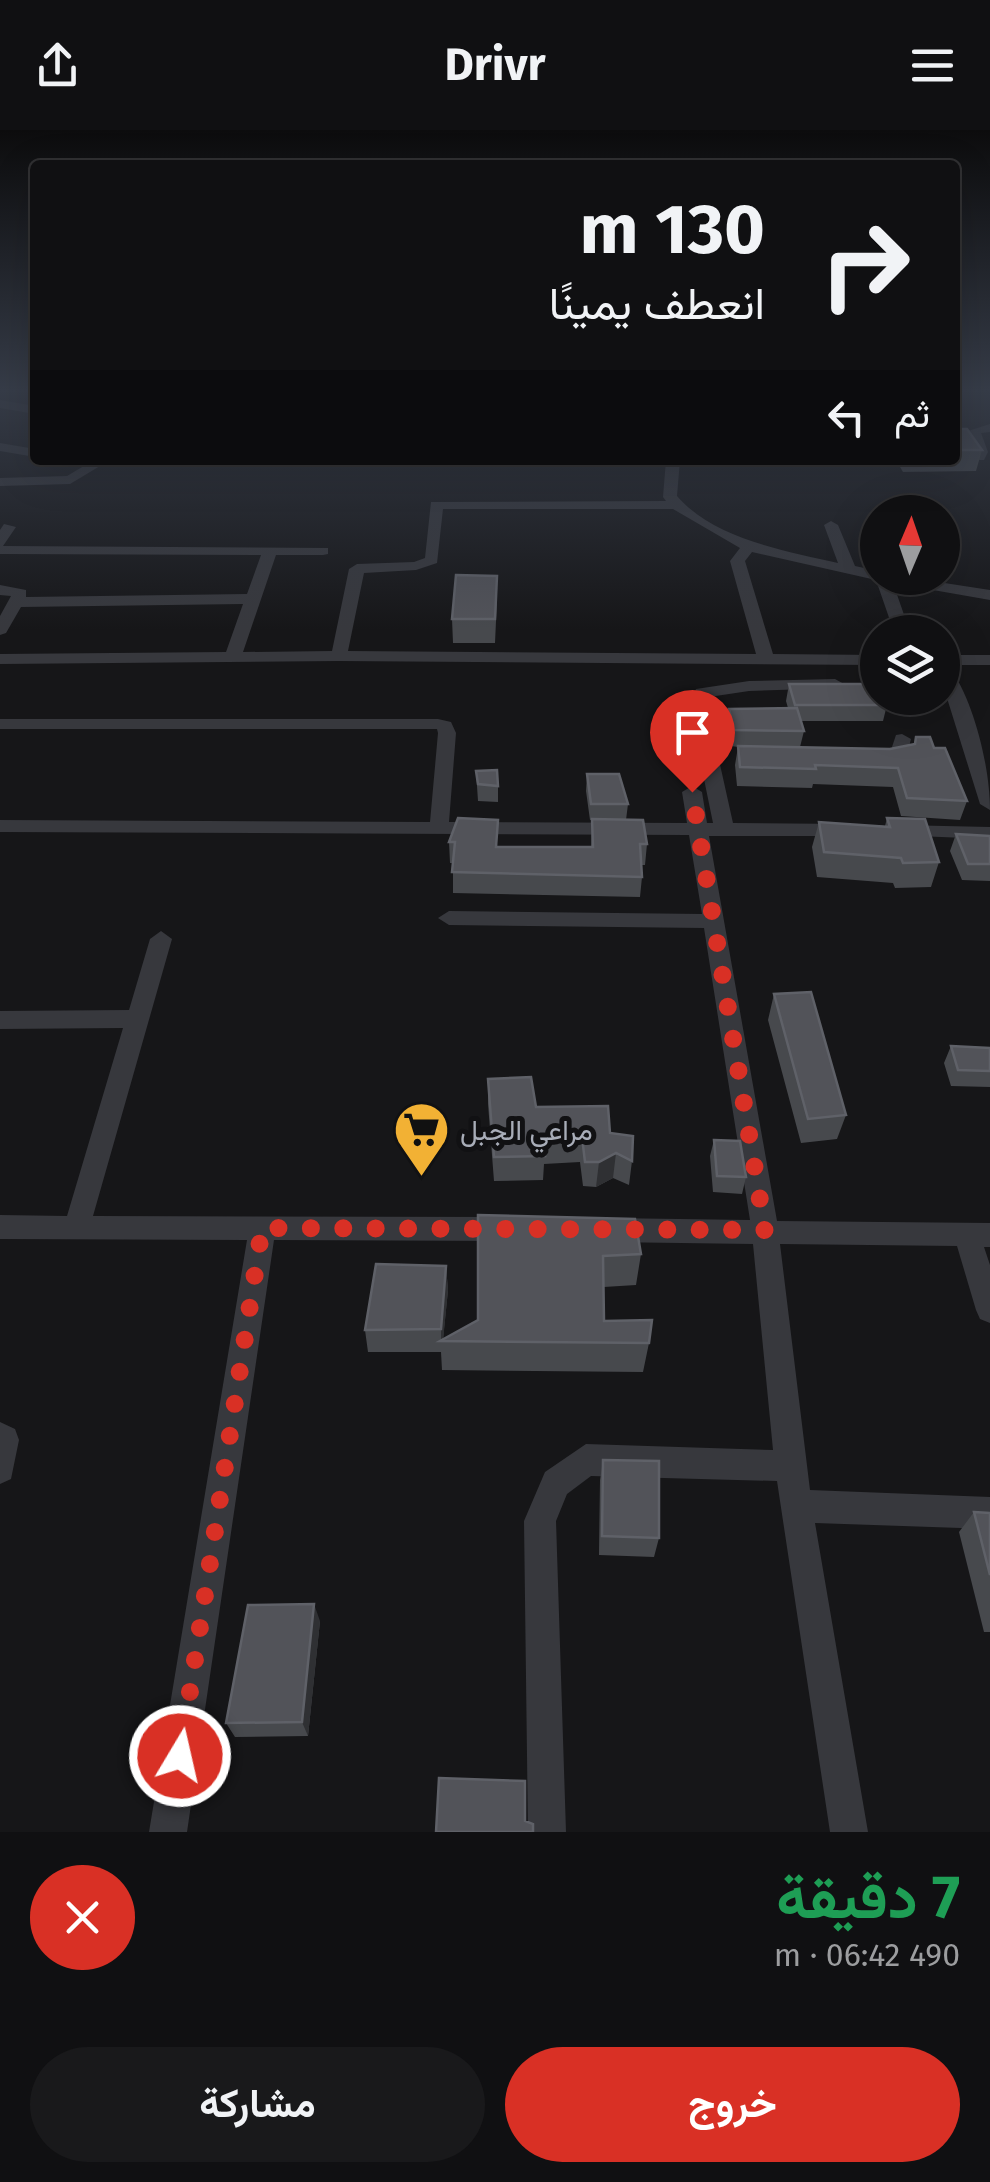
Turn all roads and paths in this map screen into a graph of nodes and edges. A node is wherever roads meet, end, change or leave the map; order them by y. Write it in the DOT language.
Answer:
graph roads {
  1 [pos="85,471"];
  2 [pos="672,471"];
  3 [pos="0,482"];
  4 [pos="675,506"];
  5 [pos="831,525"];
  6 [pos="749,547"];
  7 [pos="0,550"];
  8 [pos="270,550"];
  9 [pos="323,551"];
  10 [pos="849,571"];
  11 [pos="860,573"];
  12 [pos="0,590"];
  13 [pos="960,590"];
  14 [pos="990,595"];
  15 [pos="253,599"];
  16 [pos="17,602"];
  17 [pos="0,630"];
  18 [pos="233,656"];
  19 [pos="339,656"];
  20 [pos="0,660"];
  21 [pos="766,660"];
  22 [pos="860,660"];
  23 [pos="960,660"];
  24 [pos="990,660"];
  25 [pos="835,684"];
  26 [pos="960,710"];
  27 [pos="0,724"];
  28 [pos="902,739"];
  29 [pos="865,757"];
  30 [pos="692,792"];
  31 [pos="990,804"];
  32 [pos="0,826"];
  33 [pos="699,828"];
  34 [pos="724,829"];
  35 [pos="440,830"];
  36 [pos="990,833"];
  37 [pos="449,918"];
  38 [pos="714,921"];
  39 [pos="161,939"];
  40 [pos="138,1019"];
  41 [pos="0,1020"];
  42 [pos="77,1226"];
  43 [pos="0,1227"];
  44 [pos="262,1228"];
  45 [pos="533,1230"];
  46 [pos="572,1230"];
  47 [pos="765,1230"];
  48 [pos="978,1235"];
  49 [pos="990,1310"];
  50 [pos="0,1437"];
  51 [pos="790,1466"];
  52 [pos="0,1468"];
  53 [pos="796,1506"];
  54 [pos="990,1512"];
  55 [pos="168,1832"];
  56 [pos="547,1832"];
  57 [pos="849,1832"];
  1 -- 3 [label="street"];
  2 -- 4 [label="street"];
  4 -- 6 [label="street"];
  4 -- 19 [label="street"];
  5 -- 10 [label="street"];
  6 -- 10 [label="street"];
  6 -- 21 [label="street"];
  7 -- 8 [label="street"];
  8 -- 9 [label="street"];
  8 -- 15 [label="street"];
  10 -- 11 [label="street"];
  12 -- 16 [label="street"];
  13 -- 14 [label="street"];
  15 -- 16 [label="street"];
  15 -- 18 [label="street"];
  16 -- 17 [label="street"];
  18 -- 19 [label="street"];
  18 -- 20 [label="street"];
  19 -- 21 [label="street"];
  21 -- 22 [label="street"];
  23 -- 24 [label="street"];
  25 -- 34 [label="street"];
  26 -- 31 [label="street"];
  27 -- 35 [label="street"];
  28 -- 29 [label="street"];
  30 -- 33 [label="street"];
  32 -- 35 [label="street"];
  33 -- 34 [label="street"];
  33 -- 35 [label="street"];
  33 -- 38 [label="street"];
  34 -- 36 [label="street"];
  37 -- 38 [label="street"];
  38 -- 47 [label="street"];
  39 -- 40 [label="street"];
  40 -- 41 [label="street"];
  40 -- 42 [label="street"];
  42 -- 43 [label="street"];
  42 -- 44 [label="street"];
  44 -- 45 [label="street"];
  44 -- 55 [label="street"];
  46 -- 47 [label="street"];
  47 -- 48 [label="street"];
  47 -- 51 [label="street"];
  48 -- 49 [label="street"];
  50 -- 52 [label="street"];
  51 -- 53 [label="street"];
  51 -- 56 [label="street"];
  53 -- 54 [label="street"];
  53 -- 57 [label="street"];
}
